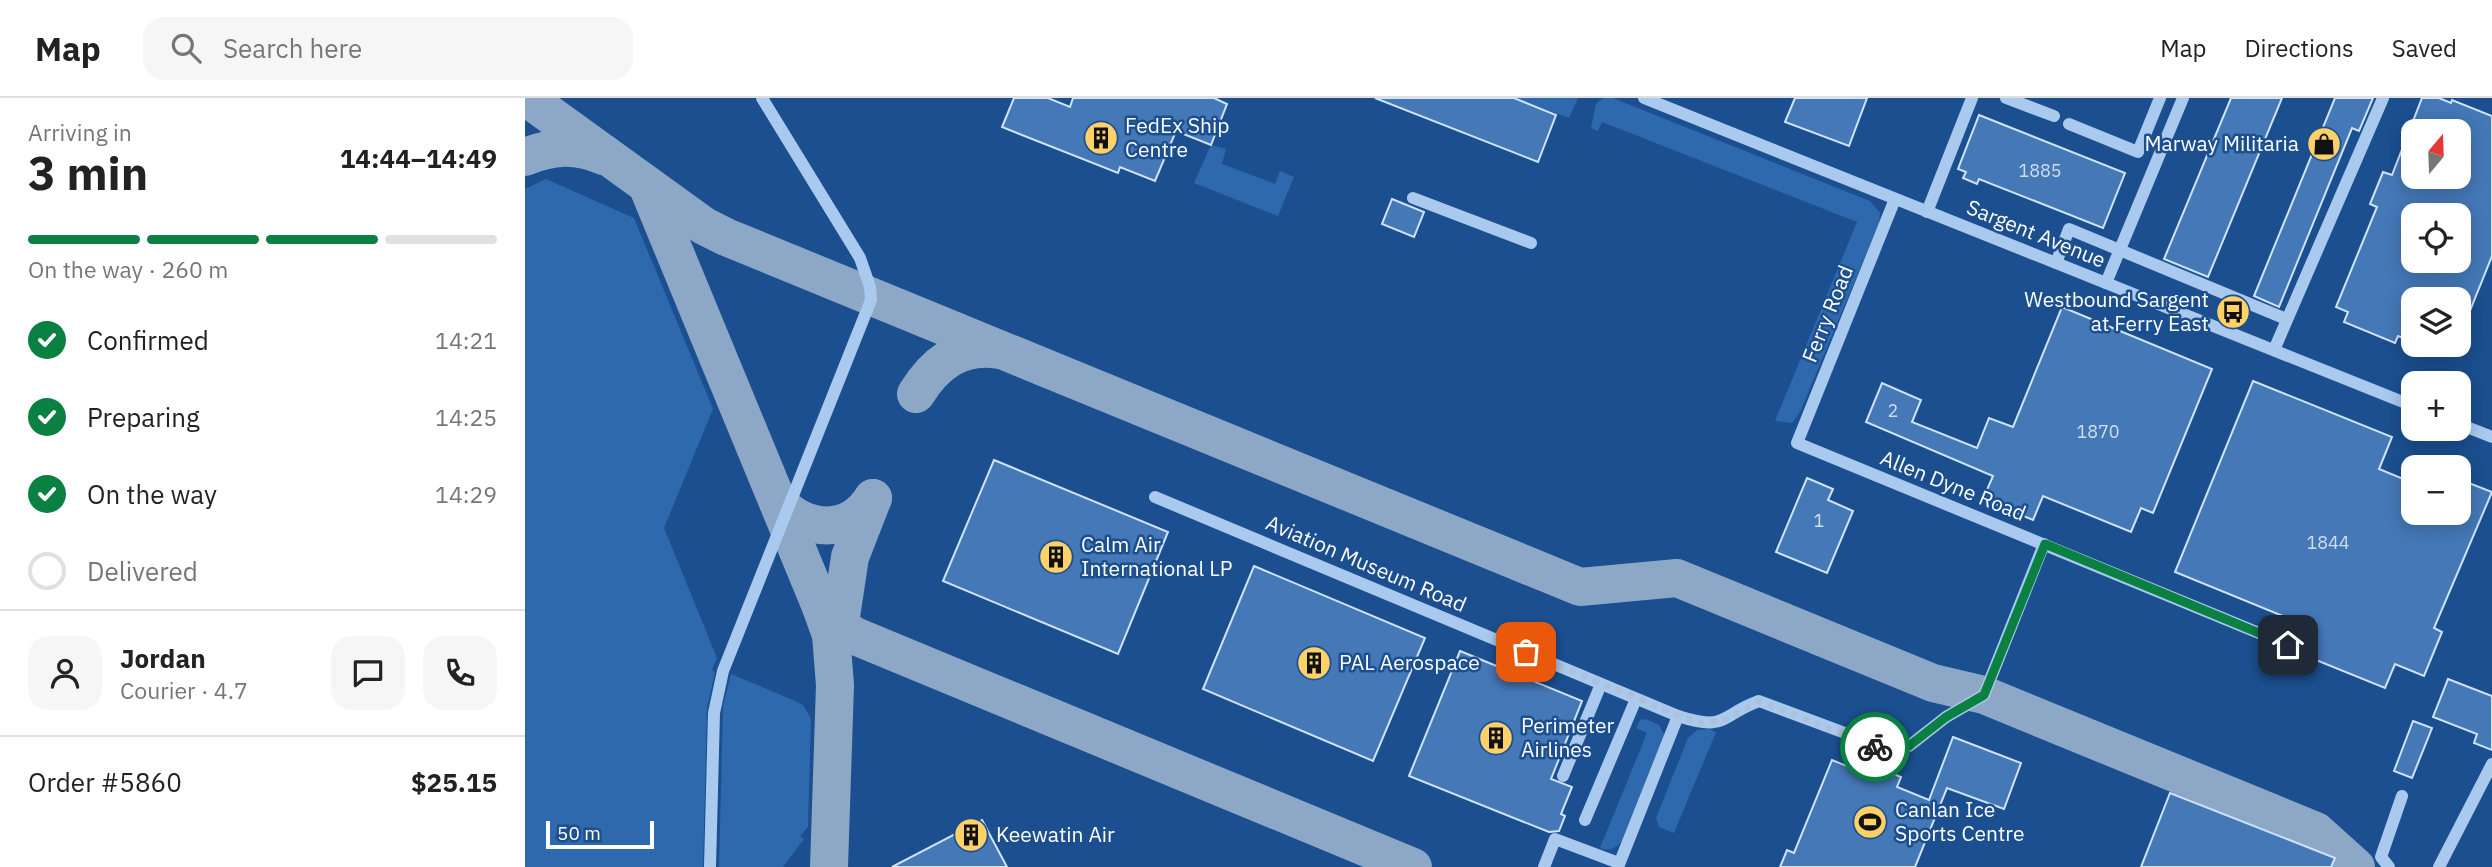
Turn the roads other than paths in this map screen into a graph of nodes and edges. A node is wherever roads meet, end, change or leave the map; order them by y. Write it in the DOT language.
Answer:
graph roads {
  1 [pos="762,98"];
  2 [pos="1644,98"];
  3 [pos="1972,98"];
  4 [pos="2006,98"];
  5 [pos="2160,98"];
  6 [pos="2183,98"];
  7 [pos="2383,98"];
  8 [pos="2053,116"];
  9 [pos="2069,124"];
  10 [pos="1413,198"];
  11 [pos="1895,199"];
  12 [pos="1927,212"];
  13 [pos="1531,243"];
  14 [pos="2120,249"];
  15 [pos="2056,263"];
  16 [pos="2106,283"];
  17 [pos="2286,319"];
  18 [pos="2274,350"];
  19 [pos="2401,401"];
  20 [pos="2471,429"];
  21 [pos="2492,437"];
  22 [pos="1797,443"];
  23 [pos="1155,497"];
  24 [pos="2045,544"];
  25 [pos="2288,645"];
  26 [pos="1601,684"];
  27 [pos="1636,699"];
  28 [pos="1678,716"];
  29 [pos="2492,764"];
  30 [pos="1563,776"];
  31 [pos="2402,796"];
  32 [pos="1585,820"];
  33 [pos="1619,865"];
  34 [pos="710,867"];
  35 [pos="1544,867"];
  36 [pos="2389,867"];
  37 [pos="2439,867"];
  1 -- 34 [label="street"];
  2 -- 11 [label="street, Sargent Avenue"];
  3 -- 12 [label="street"];
  4 -- 8 [label="street"];
  5 -- 9 [label="street"];
  6 -- 14 [label="street"];
  7 -- 17 [label="street"];
  10 -- 13 [label="street"];
  11 -- 12 [label="street, Sargent Avenue"];
  11 -- 22 [label="street, Ferry Road"];
  12 -- 15 [label="street, Sargent Avenue"];
  14 -- 15 [label="street"];
  14 -- 16 [label="street"];
  14 -- 17 [label="street"];
  15 -- 16 [label="street, Sargent Avenue"];
  16 -- 18 [label="street, Sargent Avenue"];
  17 -- 18 [label="street"];
  18 -- 19 [label="street, Sargent Avenue"];
  20 -- 21 [label="street"];
  22 -- 24 [label="street, Allen Dyne Road"];
  23 -- 26 [label="street, Aviation Museum Road"];
  24 -- 25 [label="street, Allen Dyne Road"];
  24 -- 28 [label="street, Aviation Museum Road"];
  26 -- 27 [label="street, Aviation Museum Road"];
  26 -- 30 [label="street"];
  27 -- 28 [label="street, Aviation Museum Road"];
  27 -- 32 [label="street"];
  28 -- 33 [label="street"];
  29 -- 37 [label="street"];
  31 -- 36 [label="street"];
  33 -- 35 [label="street"];
}
